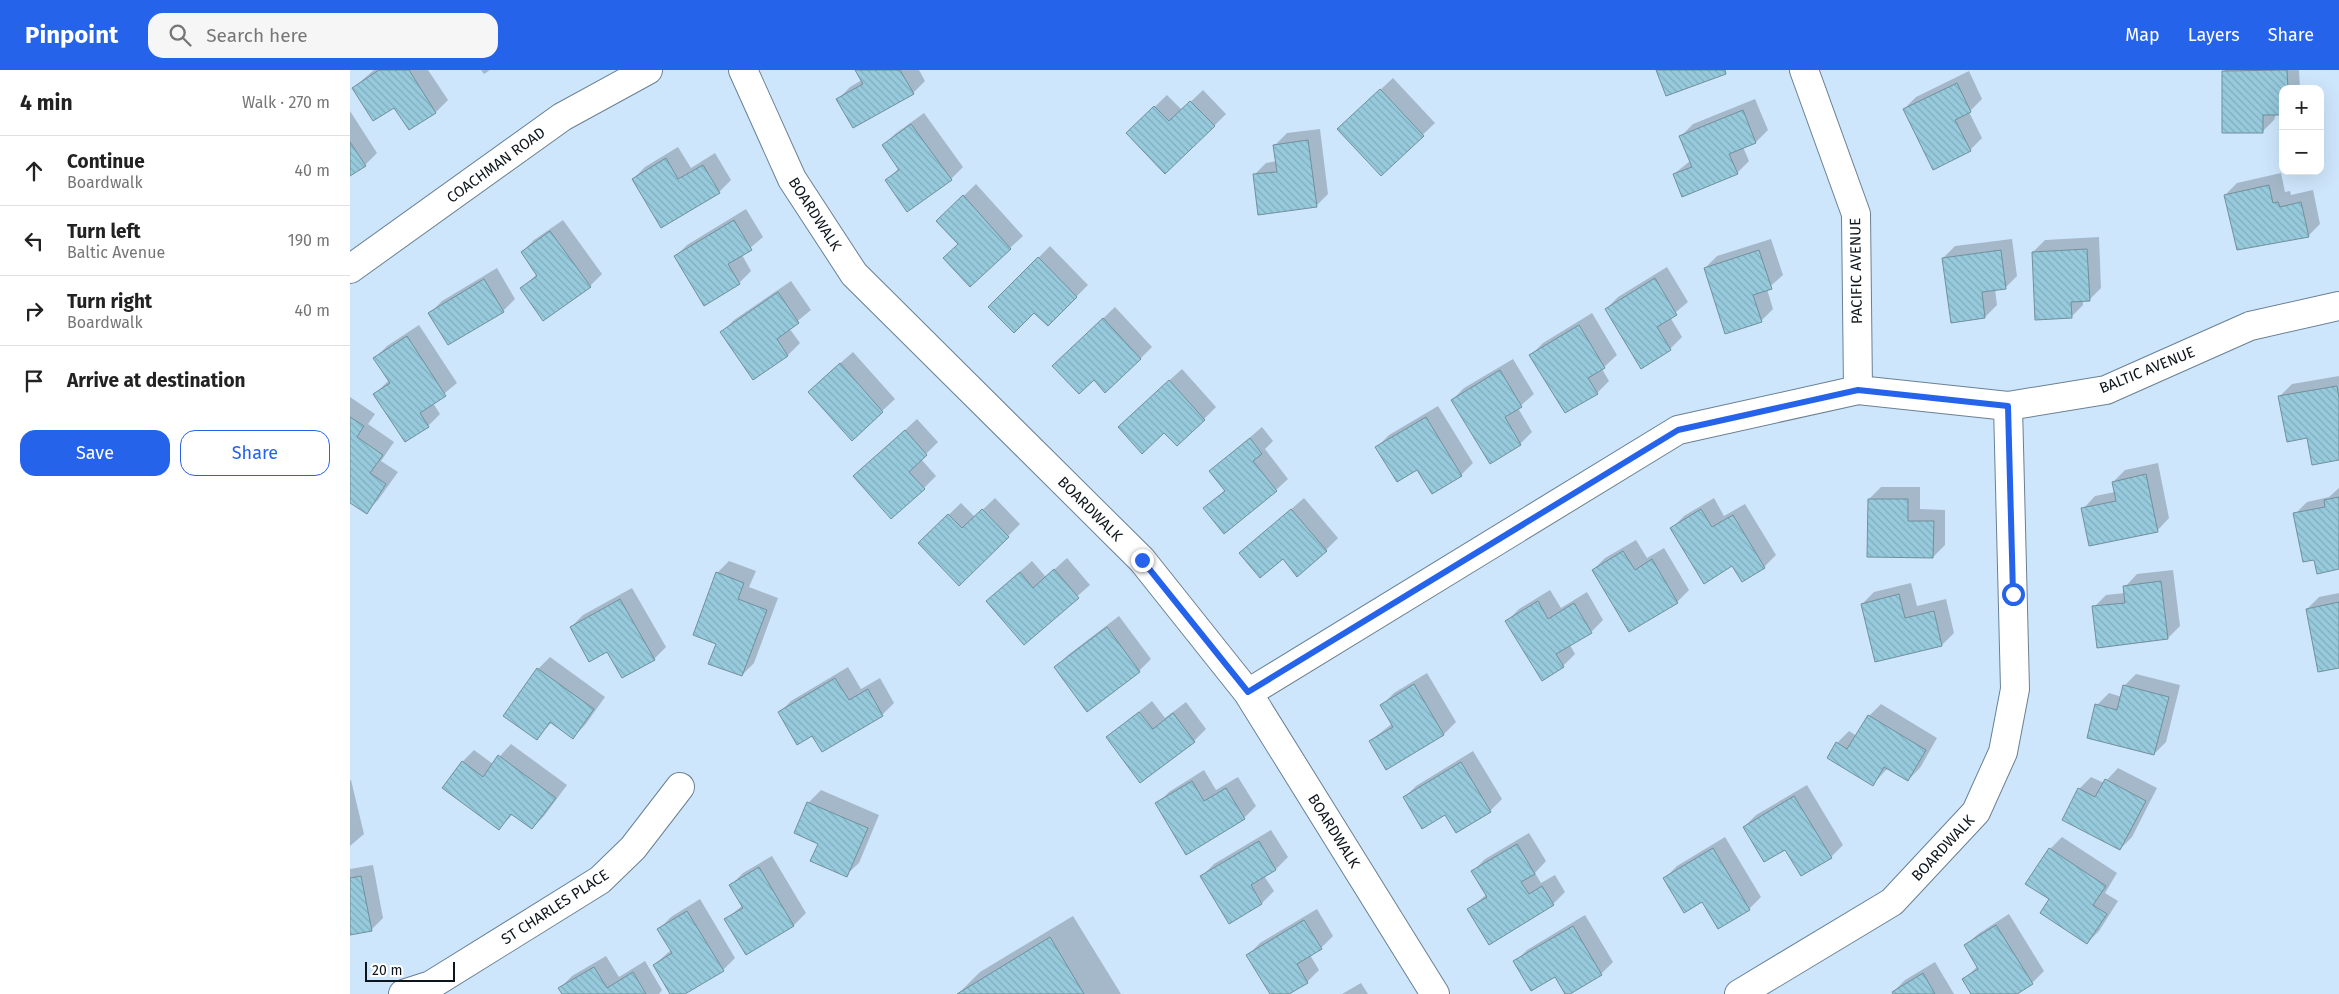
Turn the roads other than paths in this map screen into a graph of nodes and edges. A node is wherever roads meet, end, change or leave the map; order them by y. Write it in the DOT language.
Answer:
graph roads {
  1 [pos="648,70"];
  2 [pos="743,70"];
  3 [pos="1804,70"];
  4 [pos="350,269"];
  5 [pos="2339,306"];
  6 [pos="1858,390"];
  7 [pos="2008,406"];
  8 [pos="1248,692"];
  9 [pos="680,787"];
  10 [pos="403,994"];
  11 [pos="1435,994"];
  12 [pos="1739,994"];
  1 -- 4 [label="street, COACHMAN ROAD"];
  2 -- 8 [label="street, BOARDWALK"];
  3 -- 6 [label="street, PACIFIC AVENUE"];
  5 -- 7 [label="street, BALTIC AVENUE"];
  6 -- 7 [label="street, BALTIC AVENUE"];
  6 -- 8 [label="street, BALTIC AVENUE"];
  7 -- 12 [label="street, BOARDWALK"];
  8 -- 11 [label="street, BOARDWALK"];
  9 -- 10 [label="street, ST CHARLES PLACE"];
}
